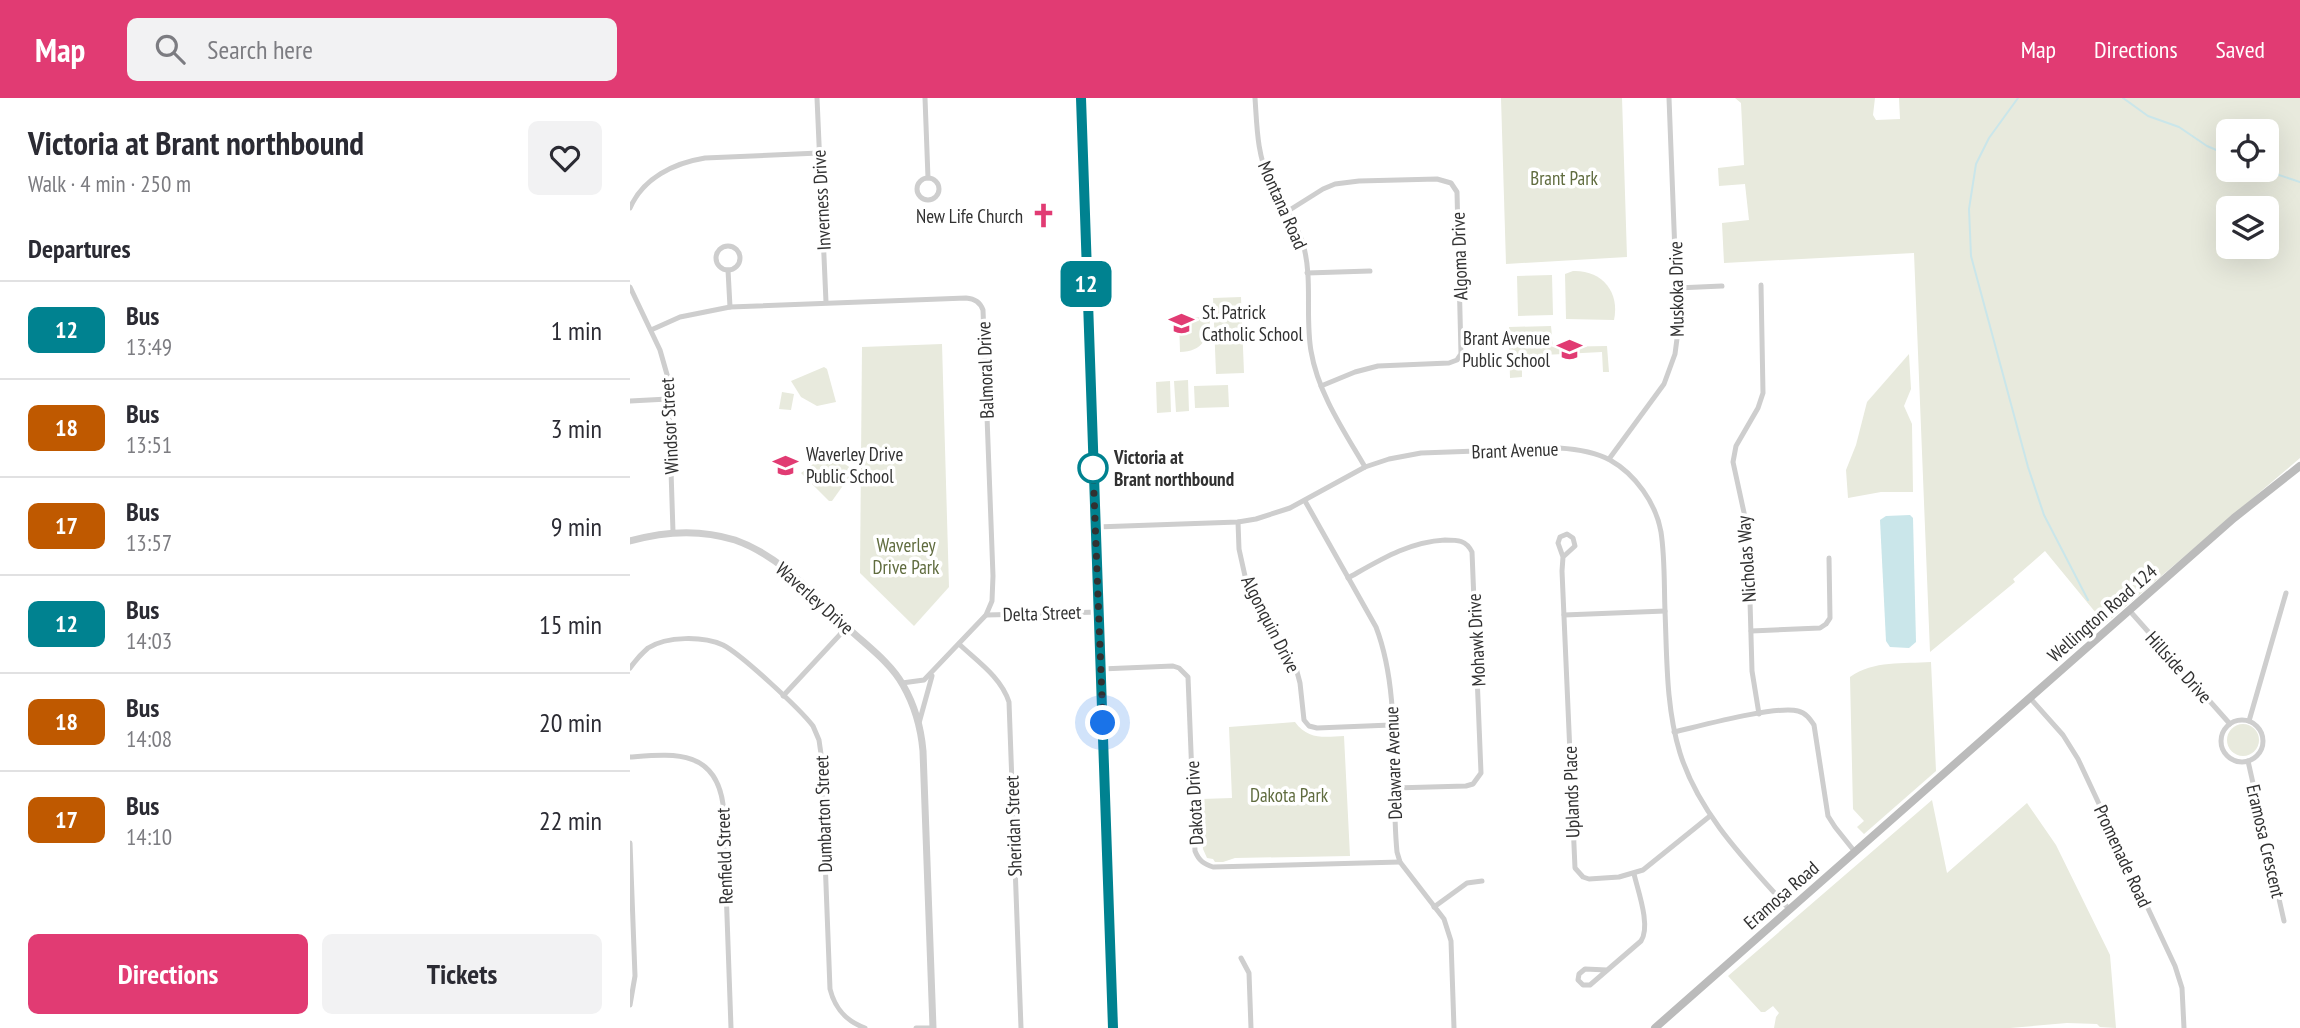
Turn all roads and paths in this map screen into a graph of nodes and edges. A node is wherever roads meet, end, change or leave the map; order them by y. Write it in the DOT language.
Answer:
graph roads {
  1 [pos="817,98"];
  2 [pos="925,98"];
  3 [pos="1081,98"];
  4 [pos="1255,98"];
  5 [pos="1669,98"];
  6 [pos="819,153"];
  7 [pos="928,178"];
  8 [pos="632,199"];
  9 [pos="630,208"];
  10 [pos="1288,211"];
  11 [pos="728,270"];
  12 [pos="1370,271"];
  13 [pos="1307,273"];
  14 [pos="1761,285"];
  15 [pos="1721,286"];
  16 [pos="630,287"];
  17 [pos="1677,288"];
  18 [pos="826,302"];
  19 [pos="730,307"];
  20 [pos="651,330"];
  21 [pos="1321,386"];
  22 [pos="668,399"];
  23 [pos="630,401"];
  24 [pos="1609,459"];
  25 [pos="2300,466"];
  26 [pos="1365,467"];
  27 [pos="1305,502"];
  28 [pos="1238,522"];
  29 [pos="1096,527"];
  30 [pos="673,532"];
  31 [pos="630,541"];
  32 [pos="1563,557"];
  33 [pos="1829,558"];
  34 [pos="1348,578"];
  35 [pos="2287,593"];
  36 [pos="2129,610"];
  37 [pos="1099,611"];
  38 [pos="1665,611"];
  39 [pos="986,615"];
  40 [pos="1564,615"];
  41 [pos="847,627"];
  42 [pos="1751,631"];
  43 [pos="959,644"];
  44 [pos="630,668"];
  45 [pos="1101,669"];
  46 [pos="933,673"];
  47 [pos="902,683"];
  48 [pos="783,696"];
  49 [pos="2030,698"];
  50 [pos="1759,714"];
  51 [pos="2249,721"];
  52 [pos="919,723"];
  53 [pos="2230,724"];
  54 [pos="1391,725"];
  55 [pos="1674,732"];
  56 [pos="630,757"];
  57 [pos="2248,761"];
  58 [pos="1928,787"];
  59 [pos="1394,788"];
  60 [pos="1710,816"];
  61 [pos="630,842"];
  62 [pos="1855,852"];
  63 [pos="1399,862"];
  64 [pos="1634,874"];
  65 [pos="1482,881"];
  66 [pos="1434,907"];
  67 [pos="1789,909"];
  68 [pos="2284,921"];
  69 [pos="1241,958"];
  70 [pos="1607,970"];
  71 [pos="630,1005"];
  72 [pos="1668,1017"];
  73 [pos="731,1028"];
  74 [pos="865,1028"];
  75 [pos="916,1028"];
  76 [pos="933,1028"];
  77 [pos="1021,1028"];
  78 [pos="1113,1028"];
  79 [pos="1251,1028"];
  80 [pos="1454,1028"];
  81 [pos="1655,1028"];
  82 [pos="1660,1028"];
  83 [pos="2184,1028"];
  1 -- 6 [label="street, Inverness Drive"];
  2 -- 7 [label="street"];
  3 -- 29 [label="main road"];
  4 -- 10 [label="street, Montana Road"];
  5 -- 17 [label="street, Muskoka Drive"];
  6 -- 8 [label="street"];
  6 -- 18 [label="street, Inverness Drive"];
  7 -- 7 [label="street"];
  8 -- 9 [label="street"];
  10 -- 13 [label="street, Montana Road"];
  10 -- 21 [label="street, Algoma Drive"];
  11 -- 11 [label="street"];
  11 -- 19 [label="street"];
  12 -- 13 [label="street"];
  13 -- 21 [label="street, Montana Road"];
  14 -- 42 [label="street, Nicholas Way"];
  15 -- 17 [label="street"];
  16 -- 20 [label="street, Windsor Street"];
  17 -- 24 [label="street, Muskoka Drive"];
  18 -- 19 [label="street, Balmoral Drive"];
  18 -- 39 [label="street, Balmoral Drive"];
  19 -- 20 [label="street, Balmoral Drive"];
  20 -- 22 [label="street, Windsor Street"];
  21 -- 26 [label="street, Montana Road"];
  22 -- 23 [label="street"];
  22 -- 30 [label="street, Windsor Street"];
  24 -- 26 [label="street, Brant Avenue"];
  24 -- 38 [label="street, Brant Avenue"];
  25 -- 36 [label="main road, Wellington Road 124"];
  26 -- 27 [label="street, Brant Avenue"];
  27 -- 28 [label="street, Brant Avenue"];
  27 -- 34 [label="street, Delaware Avenue"];
  28 -- 29 [label="street, Brant Avenue"];
  28 -- 54 [label="street, Algonquin Drive"];
  29 -- 37 [label="main road"];
  30 -- 31 [label="street, Waverley Drive"];
  30 -- 41 [label="street, Waverley Drive"];
  32 -- 40 [label="street, Uplands Place"];
  33 -- 42 [label="street"];
  34 -- 54 [label="street, Delaware Avenue"];
  34 -- 59 [label="street, Mohawk Drive"];
  35 -- 51 [label="street"];
  36 -- 49 [label="main road, Wellington Road 124"];
  36 -- 53 [label="street, Hillside Drive"];
  37 -- 39 [label="street, Delta Street"];
  37 -- 45 [label="main road"];
  38 -- 40 [label="street"];
  38 -- 55 [label="street, Brant Avenue"];
  39 -- 43 [label="street"];
  40 -- 64 [label="street, Uplands Place"];
  41 -- 47 [label="street, Waverley Drive"];
  41 -- 48 [label="street"];
  42 -- 50 [label="street, Nicholas Way"];
  43 -- 46 [label="street"];
  43 -- 77 [label="street, Sheridan Street"];
  44 -- 48 [label="street, Dumbarton Street"];
  45 -- 63 [label="street, Dakota Drive"];
  45 -- 78 [label="main road"];
  46 -- 47 [label="street"];
  46 -- 52 [label="street, Waverley Drive"];
  47 -- 52 [label="street, Waverley Drive"];
  48 -- 74 [label="street, Dumbarton Street"];
  49 -- 58 [label="main road, Wellington Road 124"];
  49 -- 83 [label="street, Promenade Road"];
  50 -- 55 [label="street"];
  50 -- 62 [label="street"];
  51 -- 53 [label="street"];
  51 -- 57 [label="street, Eramosa Crescent"];
  52 -- 76 [label="street, Waverley Drive"];
  53 -- 57 [label="street, Eramosa Crescent"];
  54 -- 59 [label="street, Delaware Avenue"];
  55 -- 60 [label="street, Brant Avenue"];
  56 -- 73 [label="street, Renfield Street"];
  57 -- 68 [label="street, Eramosa Crescent"];
  58 -- 62 [label="main road, Eramosa Road"];
  59 -- 63 [label="street, Delaware Avenue"];
  60 -- 64 [label="street, Uplands Place"];
  60 -- 67 [label="street, Brant Avenue"];
  61 -- 71 [label="street"];
  62 -- 67 [label="main road, Eramosa Road"];
  63 -- 66 [label="street"];
  64 -- 70 [label="street"];
  65 -- 66 [label="street"];
  66 -- 80 [label="street"];
  67 -- 72 [label="main road, Eramosa Road"];
  69 -- 79 [label="street"];
  70 -- 70 [label="street"];
  72 -- 81 [label="main road, Eramosa Road"];
  72 -- 82 [label="main road"];
  75 -- 76 [label="street"];
}
